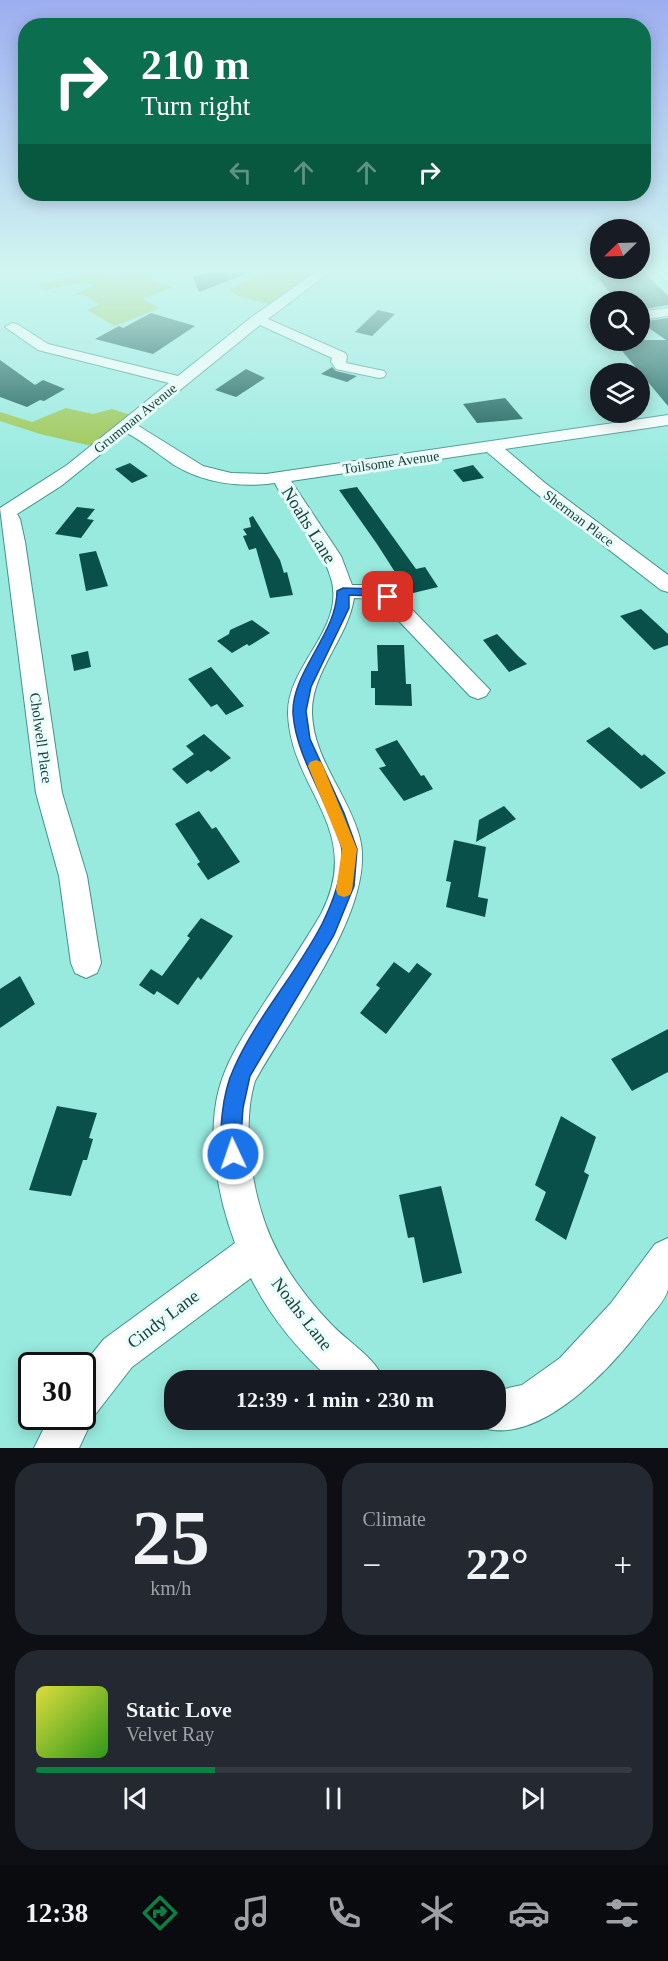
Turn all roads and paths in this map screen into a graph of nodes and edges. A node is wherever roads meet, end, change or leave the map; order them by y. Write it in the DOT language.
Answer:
graph roads {
  1 [pos="31,340"];
  2 [pos="232,340"];
  3 [pos="304,340"];
  4 [pos="379,374"];
  5 [pos="180,381"];
  6 [pos="668,420"];
  7 [pos="126,426"];
  8 [pos="492,447"];
  9 [pos="280,478"];
  10 [pos="3,514"];
  11 [pos="668,585"];
  12 [pos="343,591"];
  13 [pos="478,690"];
  14 [pos="86,963"];
  15 [pos="257,1250"];
  16 [pos="668,1257"];
  17 [pos="350,1370"];
  18 [pos="96,1382"];
  19 [pos="506,1409"];
  20 [pos="65,1430"];
  21 [pos="55,1448"];
  1 -- 5 [label="street"];
  2 -- 5 [label="street, Grumman Avenue"];
  3 -- 4 [label="street"];
  5 -- 7 [label="street, Grumman Avenue"];
  6 -- 8 [label="street, Toilsome Avenue"];
  7 -- 9 [label="street, Toilsome Avenue"];
  7 -- 10 [label="street, Grumman Avenue"];
  8 -- 9 [label="street, Toilsome Avenue"];
  8 -- 11 [label="street, Sherman Place"];
  9 -- 12 [label="street, Noahs Lane"];
  10 -- 14 [label="street, Cholwell Place"];
  12 -- 13 [label="street"];
  12 -- 15 [label="street, Noahs Lane"];
  15 -- 17 [label="street, Noahs Lane"];
  15 -- 18 [label="street, Cindy Lane"];
  16 -- 19 [label="street"];
  20 -- 21 [label="street"];
}
